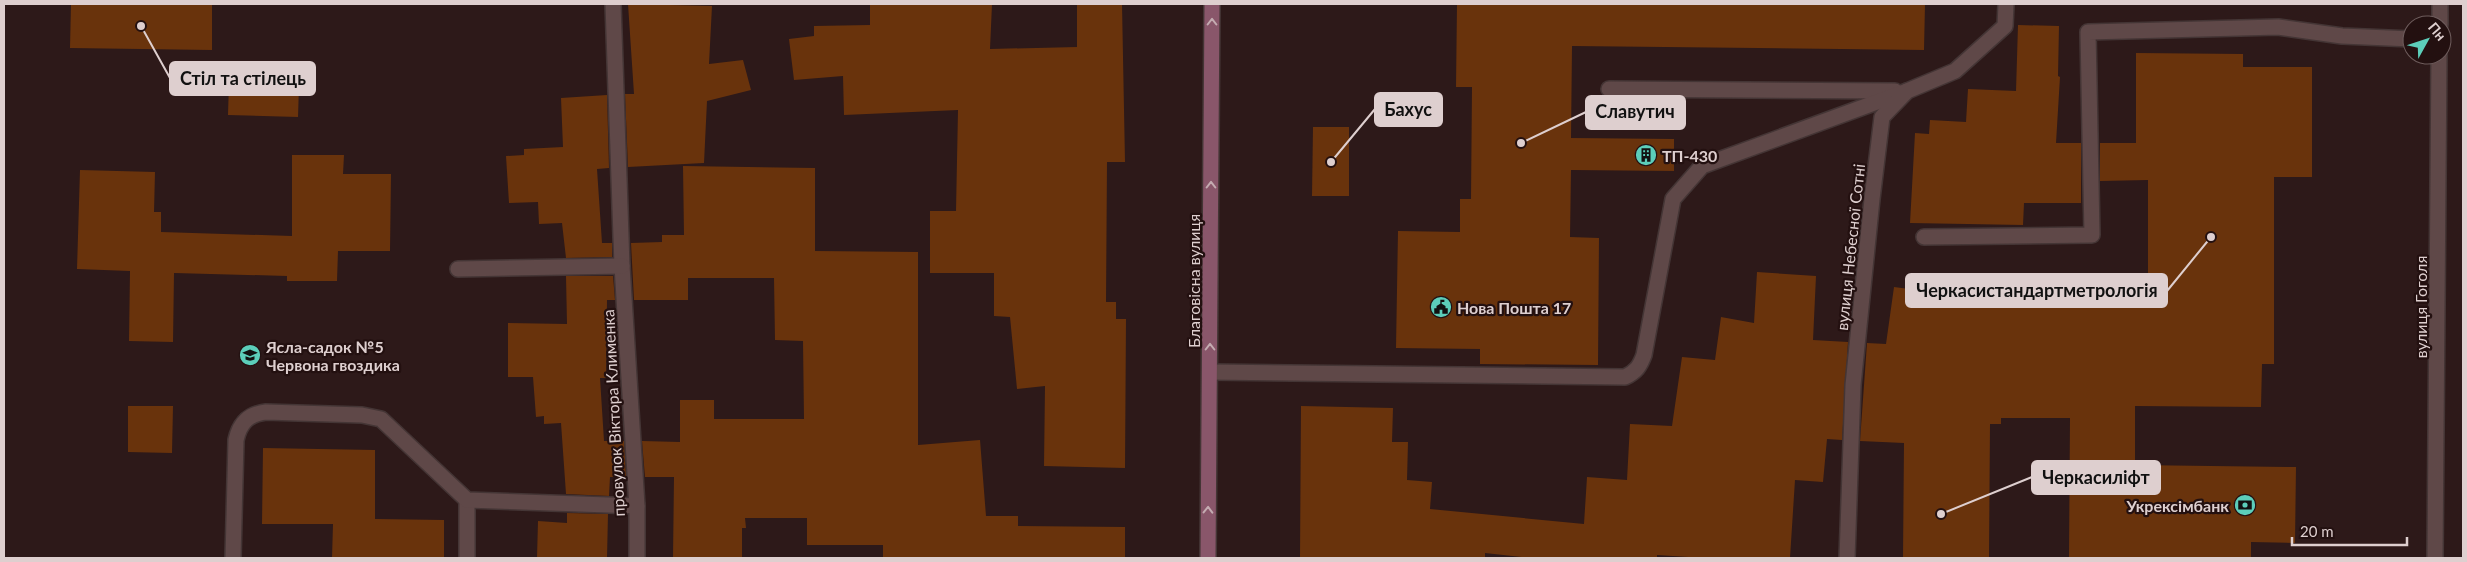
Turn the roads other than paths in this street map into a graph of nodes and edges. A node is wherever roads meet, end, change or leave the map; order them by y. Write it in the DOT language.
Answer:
graph roads {
  1 [pos="613,4"];
  2 [pos="1212,4"];
  3 [pos="2006,4"];
  4 [pos="2402,38"];
  5 [pos="2439,65"];
  6 [pos="1610,89"];
  7 [pos="1907,91"];
  8 [pos="1924,237"];
  9 [pos="622,266"];
  10 [pos="458,269"];
  11 [pos="1210,372"];
  12 [pos="467,500"];
  13 [pos="637,506"];
  14 [pos="233,558"];
  15 [pos="467,558"];
  16 [pos="636,558"];
  17 [pos="1208,558"];
  18 [pos="1847,558"];
  19 [pos="2435,558"];
  1 -- 9 [label="street, провулок Віктора Клименка"];
  11 -- 2 [label="main road, Благовісна вулиця, one-way"];
  3 -- 7 [label="street, вулиця Небесної Сотні"];
  4 -- 8 [label="street"];
  5 -- 19 [label="street, вулиця Гоголя"];
  6 -- 7 [label="street"];
  7 -- 11 [label="street"];
  7 -- 18 [label="street, вулиця Небесної Сотні"];
  9 -- 10 [label="street"];
  9 -- 13 [label="street, провулок Віктора Клименка"];
  17 -- 11 [label="main road, Благовісна вулиця, one-way"];
  12 -- 13 [label="street"];
  12 -- 14 [label="street"];
  12 -- 15 [label="street"];
  13 -- 16 [label="street, провулок Віктора Клименка"];
}
